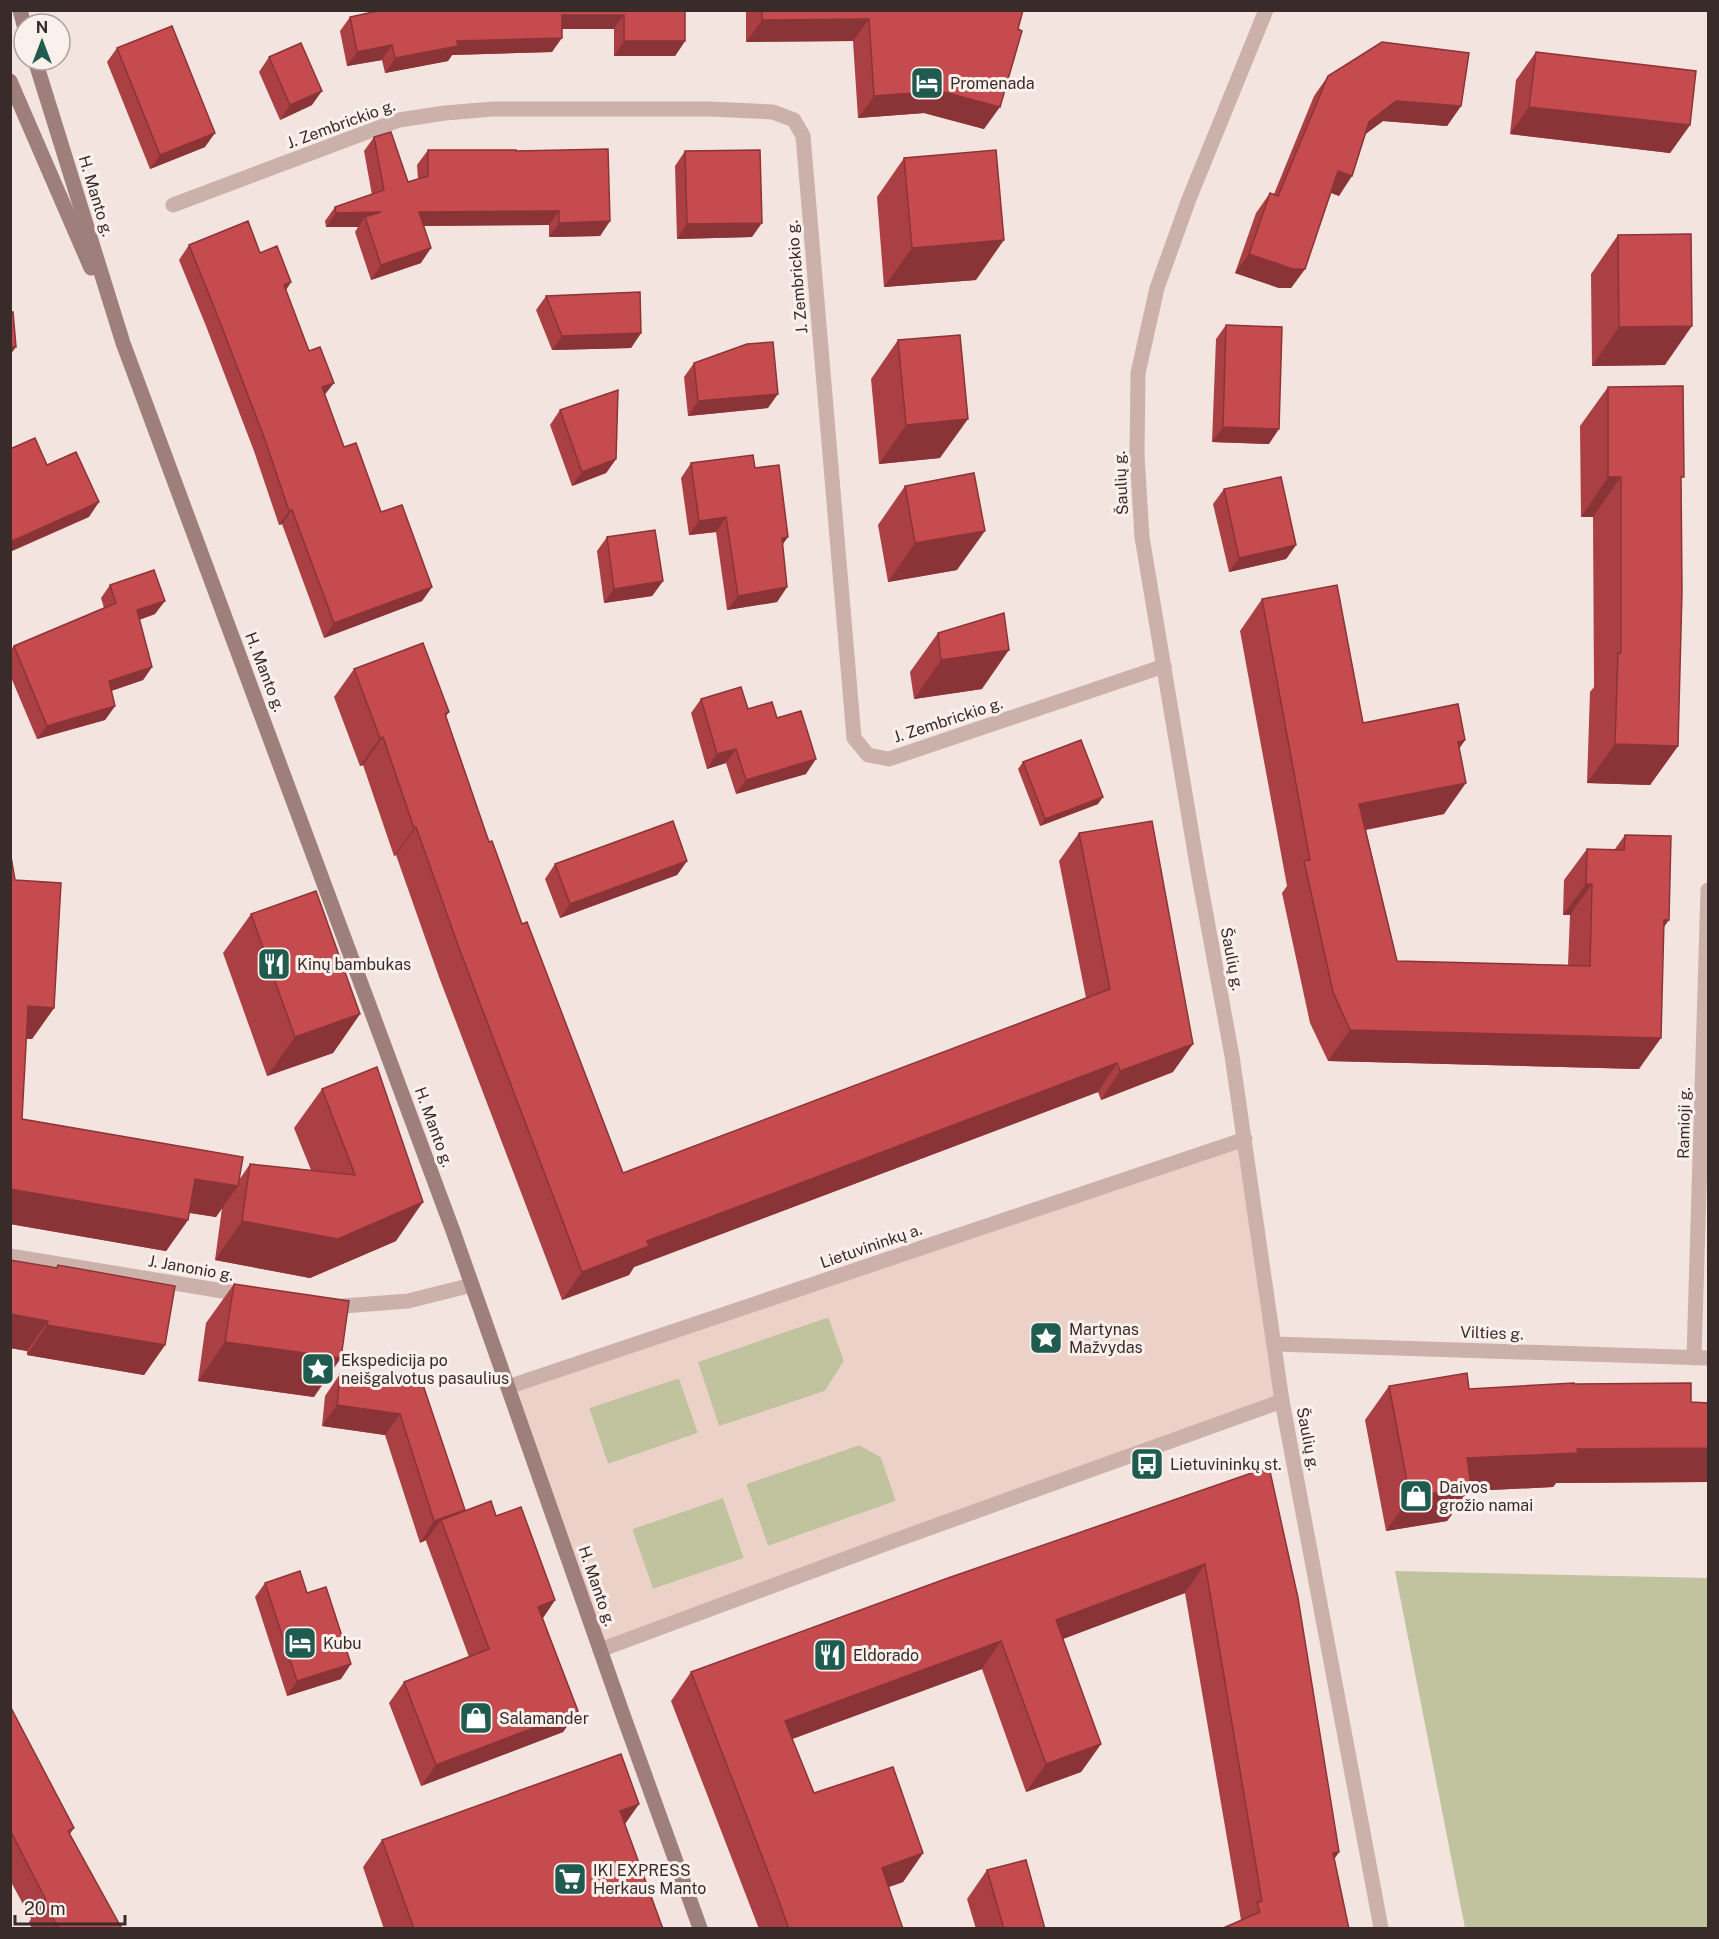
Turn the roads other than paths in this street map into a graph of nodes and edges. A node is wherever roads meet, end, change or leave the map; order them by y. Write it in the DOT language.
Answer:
graph roads {
  1 [pos="1266,10"];
  2 [pos="39,72"];
  3 [pos="10,81"];
  4 [pos="173,205"];
  5 [pos="123,343"];
  6 [pos="1164,666"];
  7 [pos="1708,890"];
  8 [pos="1245,1139"];
  9 [pos="10,1256"];
  10 [pos="472,1285"];
  11 [pos="263,1298"];
  12 [pos="319,1307"];
  13 [pos="1274,1344"];
  14 [pos="1701,1358"];
  15 [pos="508,1387"];
  16 [pos="1282,1401"];
  17 [pos="600,1650"];
  18 [pos="700,1929"];
  19 [pos="1381,1929"];
  1 -- 6 [label="street, Šaulių g."];
  2 -- 5 [label="main road, H. Manto g."];
  3 -- 5 [label="main road, H. Manto g."];
  4 -- 6 [label="street, J. Zembrickio g."];
  5 -- 10 [label="main road, H. Manto g."];
  6 -- 8 [label="street, Šaulių g."];
  7 -- 14 [label="street, Ramioji g."];
  8 -- 13 [label="street, Šaulių g."];
  8 -- 15 [label="street, Lietuvininkų a."];
  9 -- 11 [label="street, J. Janonio g."];
  10 -- 12 [label="street"];
  10 -- 15 [label="main road, H. Manto g."];
  13 -- 14 [label="street, Vilties g."];
  13 -- 16 [label="street, Šaulių g."];
  15 -- 17 [label="main road, H. Manto g."];
  16 -- 17 [label="street"];
  16 -- 19 [label="street, Šaulių g."];
  17 -- 18 [label="main road, H. Manto g."];
}
